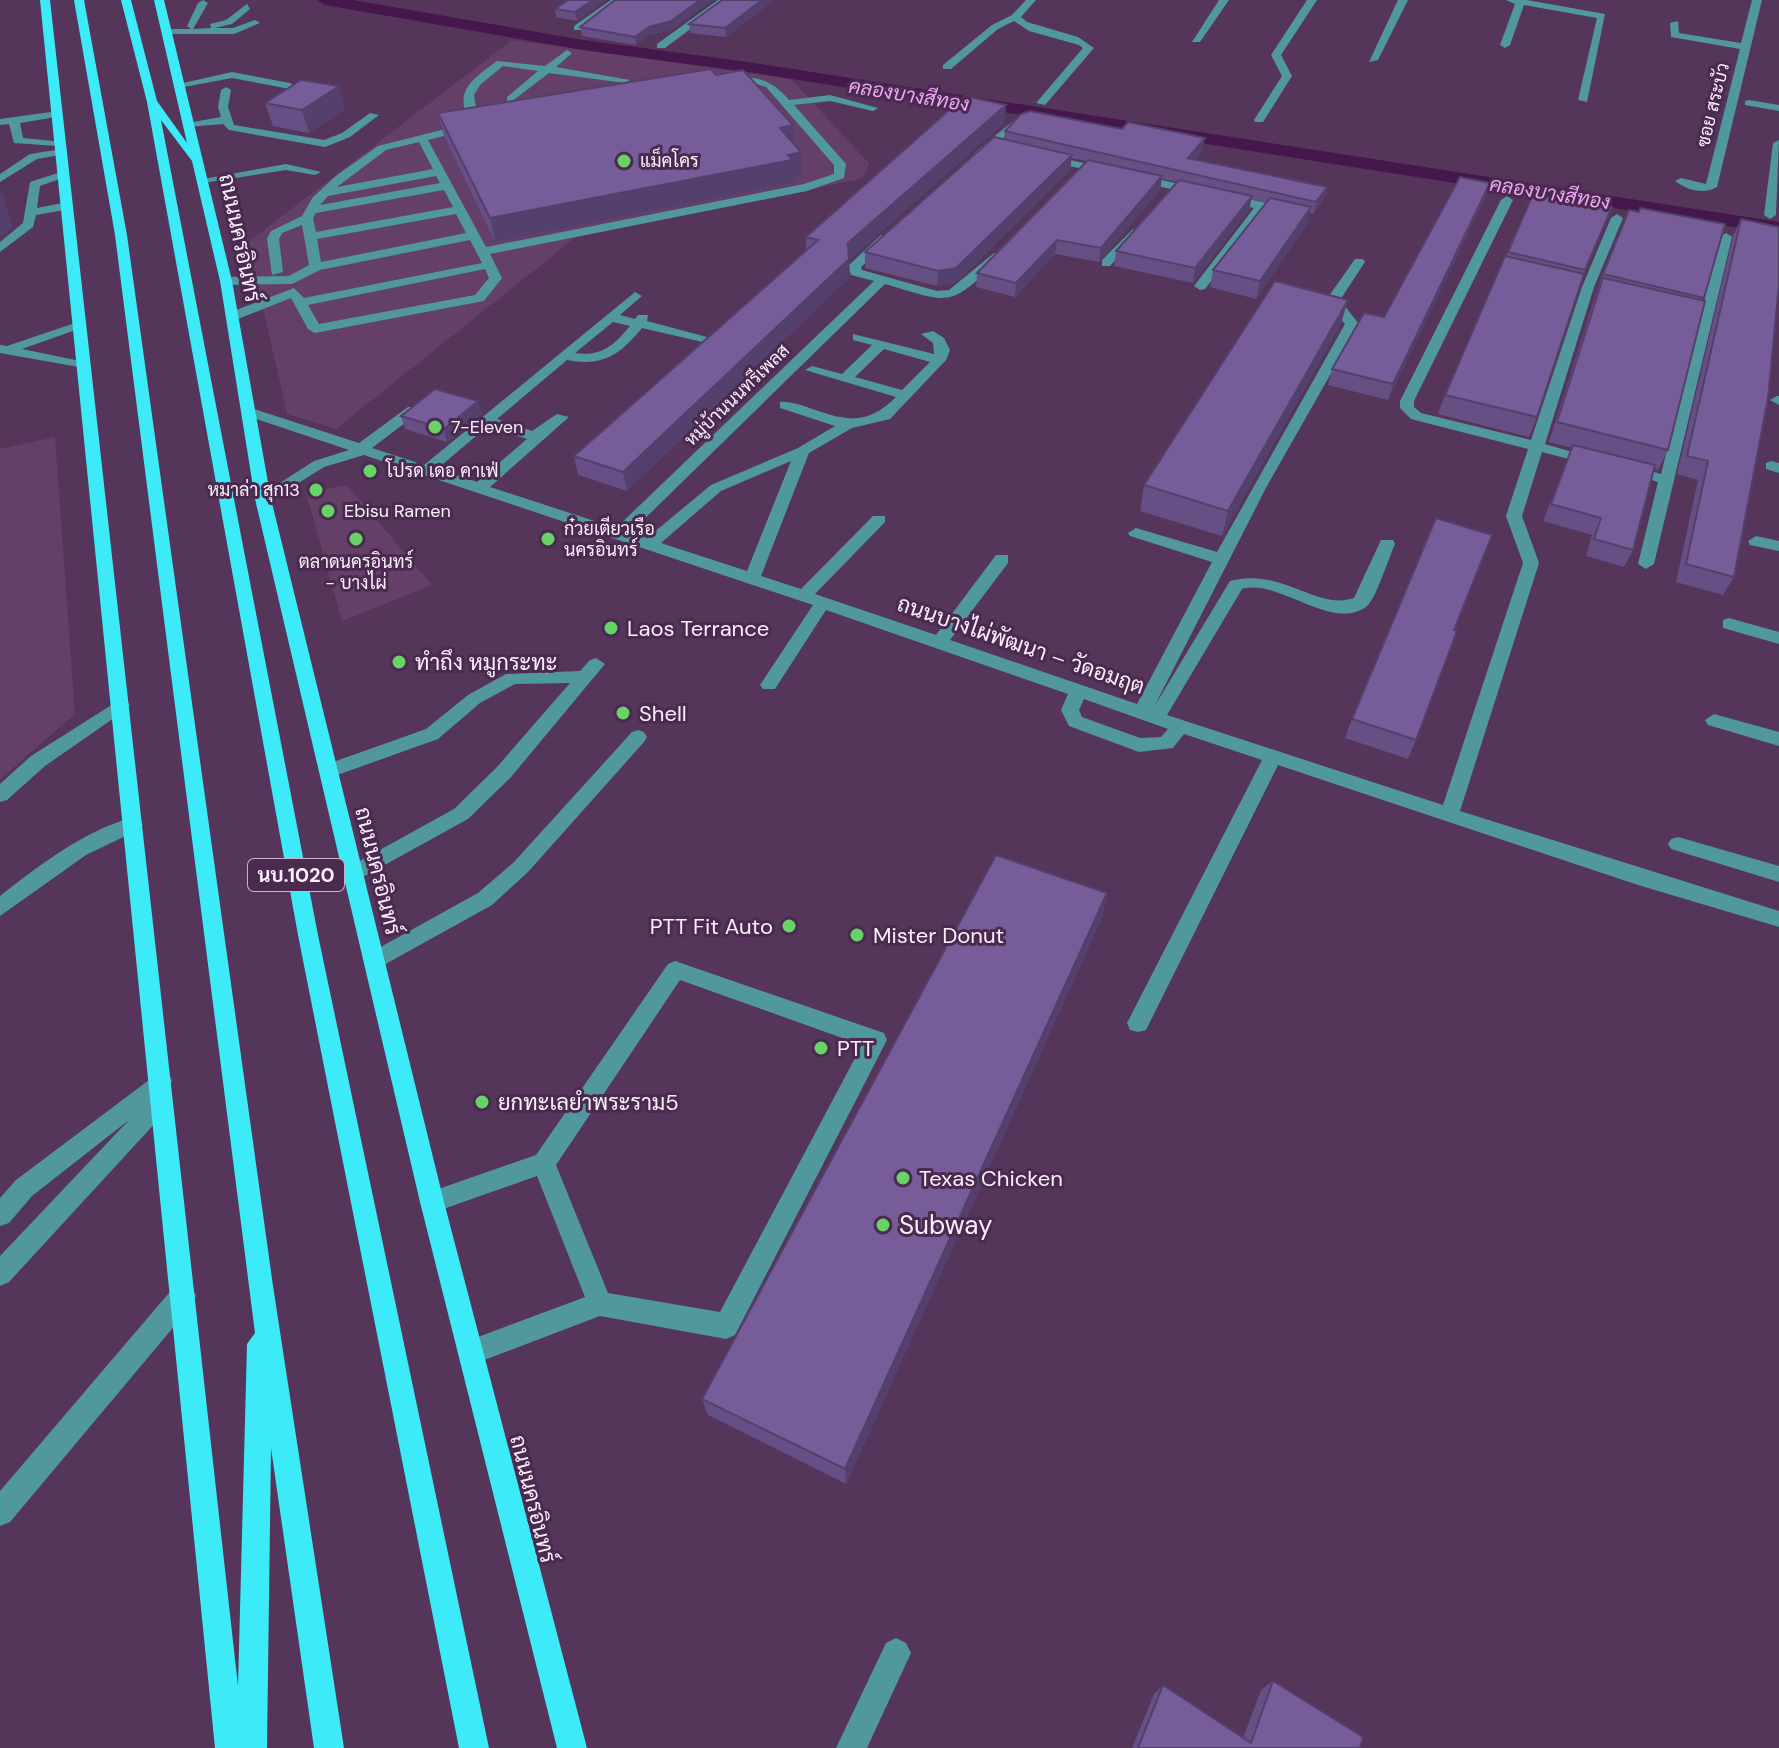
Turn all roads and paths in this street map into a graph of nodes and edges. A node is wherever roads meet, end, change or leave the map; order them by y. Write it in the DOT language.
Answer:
graph roads {
  1 [pos="45,0"];
  2 [pos="126,0"];
  3 [pos="617,0"];
  4 [pos="724,0"];
  5 [pos="1031,0"];
  6 [pos="1224,0"];
  7 [pos="1312,0"];
  8 [pos="1403,0"];
  9 [pos="1757,0"];
  10 [pos="80,1"];
  11 [pos="159,1"];
  12 [pos="1516,1"];
  13 [pos="203,3"];
  14 [pos="247,7"];
  15 [pos="1015,17"];
  16 [pos="255,23"];
  17 [pos="1675,23"];
  18 [pos="192,26"];
  19 [pos="577,28"];
  20 [pos="166,29"];
  21 [pos="1196,40"];
  22 [pos="1505,45"];
  23 [pos="661,46"];
  24 [pos="1745,47"];
  25 [pos="567,53"];
  26 [pos="1373,60"];
  27 [pos="600,67"];
  28 [pos="947,67"];
  29 [pos="548,69"];
  30 [pos="590,75"];
  31 [pos="482,79"];
  32 [pos="625,80"];
  33 [pos="496,81"];
  34 [pos="714,81"];
  35 [pos="511,83"];
  36 [pos="179,85"];
  37 [pos="526,85"];
  38 [pos="290,86"];
  39 [pos="226,90"];
  40 [pos="511,99"];
  41 [pos="1583,100"];
  42 [pos="152,102"];
  43 [pos="787,103"];
  44 [pos="1041,103"];
  45 [pos="1749,103"];
  46 [pos="873,108"];
  47 [pos="1779,108"];
  48 [pos="58,114"];
  49 [pos="374,115"];
  50 [pos="14,120"];
  51 [pos="225,120"];
  52 [pos="1259,120"];
  53 [pos="0,122"];
  54 [pos="1013,124"];
  55 [pos="191,125"];
  56 [pos="421,136"];
  57 [pos="1779,143"];
  58 [pos="61,148"];
  59 [pos="1030,154"];
  60 [pos="248,155"];
  61 [pos="967,165"];
  62 [pos="1084,166"];
  63 [pos="201,171"];
  64 [pos="253,172"];
  65 [pos="315,172"];
  66 [pos="438,172"];
  67 [pos="64,174"];
  68 [pos="1073,177"];
  69 [pos="0,179"];
  70 [pos="1681,181"];
  71 [pos="445,186"];
  72 [pos="1174,186"];
  73 [pos="324,193"];
  74 [pos="1165,197"];
  75 [pos="1507,200"];
  76 [pos="67,206"];
  77 [pos="1262,206"];
  78 [pos="457,210"];
  79 [pos="33,212"];
  80 [pos="309,214"];
  81 [pos="1770,215"];
  82 [pos="1308,217"];
  83 [pos="1617,218"];
  84 [pos="1145,219"];
  85 [pos="899,225"];
  86 [pos="472,236"];
  87 [pos="310,237"];
  88 [pos="1726,237"];
  89 [pos="1006,244"];
  90 [pos="0,248"];
  91 [pos="480,252"];
  92 [pos="1359,262"];
  93 [pos="1106,263"];
  94 [pos="488,265"];
  95 [pos="316,267"];
  96 [pos="277,272"];
  97 [pos="226,281"];
  98 [pos="881,281"];
  99 [pos="1200,286"];
  100 [pos="635,296"];
  101 [pos="298,297"];
  102 [pos="233,316"];
  103 [pos="610,317"];
  104 [pos="640,321"];
  105 [pos="80,326"];
  106 [pos="928,334"];
  107 [pos="858,337"];
  108 [pos="711,340"];
  109 [pos="881,344"];
  110 [pos="3,350"];
  111 [pos="564,355"];
  112 [pos="939,360"];
  113 [pos="85,366"];
  114 [pos="812,370"];
  115 [pos="845,379"];
  116 [pos="905,395"];
  117 [pos="785,405"];
  118 [pos="413,410"];
  119 [pos="249,412"];
  120 [pos="562,417"];
  121 [pos="487,421"];
  122 [pos="847,425"];
  123 [pos="536,435"];
  124 [pos="1538,447"];
  125 [pos="364,449"];
  126 [pos="803,451"];
  127 [pos="425,472"];
  128 [pos="1667,480"];
  129 [pos="478,489"];
  130 [pos="263,499"];
  131 [pos="879,519"];
  132 [pos="1136,533"];
  133 [pos="618,535"];
  134 [pos="1756,541"];
  135 [pos="1387,544"];
  136 [pos="649,545"];
  137 [pos="1779,546"];
  138 [pos="1002,559"];
  139 [pos="1221,559"];
  140 [pos="1646,564"];
  141 [pos="752,578"];
  142 [pos="804,596"];
  143 [pos="823,602"];
  144 [pos="1729,624"];
  145 [pos="1779,638"];
  146 [pos="940,642"];
  147 [pos="769,685"];
  148 [pos="1078,692"];
  149 [pos="121,705"];
  150 [pos="1149,715"];
  151 [pos="1714,720"];
  152 [pos="1180,726"];
  153 [pos="638,737"];
  154 [pos="1779,739"];
  155 [pos="1273,756"];
  156 [pos="329,771"];
  157 [pos="0,795"];
  158 [pos="1450,813"];
  159 [pos="133,824"];
  160 [pos="1678,844"];
  161 [pos="354,873"];
  162 [pos="1779,874"];
  163 [pos="0,908"];
  164 [pos="1779,919"];
  165 [pos="375,960"];
  166 [pos="1138,1023"];
  167 [pos="161,1090"];
  168 [pos="544,1163"];
  169 [pos="432,1202"];
  170 [pos="0,1215"];
  171 [pos="0,1274"];
  172 [pos="261,1286"];
  173 [pos="183,1296"];
  174 [pos="600,1304"];
  175 [pos="471,1352"];
  176 [pos="0,1512"];
  177 [pos="896,1653"];
  178 [pos="230,1748"];
  179 [pos="252,1748"];
  180 [pos="329,1748"];
  181 [pos="474,1748"];
  182 [pos="572,1748"];
  183 [pos="851,1748"];
  1 -- 48 [label="main road"];
  2 -- 42 [label="main road, นบ.1020"];
  3 -- 19 [label="street"];
  4 -- 23 [label="street"];
  5 -- 15 [label="street"];
  6 -- 21 [label="street"];
  7 -- 52 [label="street"];
  8 -- 26 [label="street"];
  9 -- 24 [label="street, ซอย สระบัว"];
  10 -- 172 [label="main road"];
  11 -- 20 [label="main road, ถนนนครอินทร์ / นบ.1020"];
  12 -- 22 [label="street"];
  12 -- 41 [label="street"];
  13 -- 18 [label="street"];
  14 -- 18 [label="street"];
  15 -- 28 [label="street"];
  15 -- 44 [label="street"];
  16 -- 20 [label="street"];
  17 -- 24 [label="street"];
  18 -- 20 [label="street"];
  20 -- 36 [label="main road, ถนนนครอินทร์ / นบ.1020"];
  24 -- 70 [label="street, ซอย สระบัว"];
  25 -- 29 [label="street"];
  27 -- 30 [label="street"];
  29 -- 30 [label="street"];
  29 -- 31 [label="street"];
  29 -- 37 [label="street"];
  30 -- 32 [label="street"];
  31 -- 33 [label="street"];
  31 -- 56 [label="street"];
  34 -- 43 [label="street"];
  35 -- 37 [label="street"];
  36 -- 38 [label="street"];
  36 -- 55 [label="main road, ถนนนครอินทร์ / นบ.1020"];
  37 -- 40 [label="street"];
  39 -- 51 [label="street"];
  42 -- 63 [label="main road"];
  42 -- 181 [label="main road, นบ.1020"];
  43 -- 46 [label="street"];
  43 -- 91 [label="street"];
  45 -- 47 [label="street"];
  48 -- 50 [label="street"];
  48 -- 58 [label="main road"];
  49 -- 51 [label="street"];
  50 -- 53 [label="street"];
  50 -- 58 [label="street"];
  51 -- 55 [label="street"];
  54 -- 61 [label="street"];
  55 -- 63 [label="main road, ถนนนครอินทร์ / นบ.1020"];
  56 -- 66 [label="street"];
  56 -- 73 [label="street"];
  57 -- 81 [label="street"];
  58 -- 67 [label="main road"];
  58 -- 69 [label="street"];
  59 -- 62 [label="street"];
  60 -- 64 [label="street"];
  62 -- 68 [label="street"];
  62 -- 72 [label="street"];
  63 -- 64 [label="street"];
  63 -- 97 [label="main road, ถนนนครอินทร์ / นบ.1020"];
  64 -- 65 [label="street"];
  66 -- 71 [label="street"];
  66 -- 73 [label="street"];
  67 -- 76 [label="main road"];
  67 -- 79 [label="street"];
  71 -- 78 [label="street"];
  71 -- 80 [label="street"];
  72 -- 74 [label="street"];
  72 -- 77 [label="street"];
  73 -- 80 [label="street"];
  75 -- 124 [label="street"];
  76 -- 79 [label="street"];
  76 -- 105 [label="main road"];
  77 -- 82 [label="street"];
  77 -- 99 [label="street"];
  78 -- 86 [label="street"];
  78 -- 87 [label="street"];
  79 -- 90 [label="street"];
  80 -- 87 [label="street"];
  80 -- 96 [label="street"];
  83 -- 124 [label="street"];
  84 -- 93 [label="street"];
  85 -- 98 [label="street"];
  86 -- 91 [label="street"];
  86 -- 95 [label="street"];
  87 -- 95 [label="street"];
  88 -- 128 [label="street"];
  89 -- 98 [label="street"];
  91 -- 94 [label="street"];
  92 -- 139 [label="street"];
  94 -- 101 [label="street"];
  94 -- 101 [label="street"];
  95 -- 97 [label="street"];
  97 -- 102 [label="main road, ถนนนครอินทร์ / นบ.1020"];
  98 -- 133 [label="street, หมู่บ้านนนทรีเพลส"];
  100 -- 103 [label="street"];
  101 -- 102 [label="street"];
  102 -- 119 [label="main road, ถนนนครอินทร์ / นบ.1020"];
  103 -- 104 [label="street"];
  103 -- 111 [label="street"];
  104 -- 108 [label="street"];
  104 -- 111 [label="street"];
  105 -- 110 [label="street"];
  105 -- 113 [label="main road"];
  106 -- 112 [label="street"];
  107 -- 109 [label="street"];
  109 -- 112 [label="street"];
  109 -- 115 [label="street"];
  110 -- 113 [label="street"];
  111 -- 121 [label="street"];
  112 -- 116 [label="street"];
  113 -- 149 [label="main road"];
  114 -- 115 [label="street"];
  115 -- 116 [label="street"];
  116 -- 122 [label="street"];
  117 -- 122 [label="street"];
  118 -- 125 [label="street"];
  119 -- 125 [label="street, ถนนบางไผ่พัฒนา – วัดอมฤต"];
  119 -- 130 [label="main road, ถนนนครอินทร์ / นบ.1020"];
  120 -- 123 [label="street"];
  121 -- 123 [label="street"];
  121 -- 127 [label="street"];
  122 -- 126 [label="street"];
  123 -- 129 [label="street"];
  124 -- 128 [label="street"];
  124 -- 158 [label="street"];
  125 -- 127 [label="street, ถนนบางไผ่พัฒนา – วัดอมฤต"];
  125 -- 130 [label="street"];
  126 -- 136 [label="street"];
  126 -- 141 [label="street"];
  127 -- 129 [label="street, ถนนบางไผ่พัฒนา – วัดอมฤต"];
  128 -- 140 [label="street"];
  129 -- 133 [label="street, ถนนบางไผ่พัฒนา – วัดอมฤต"];
  130 -- 156 [label="main road, ถนนนครอินทร์ / นบ.1020"];
  131 -- 142 [label="street"];
  132 -- 139 [label="street"];
  133 -- 136 [label="street, ถนนบางไผ่พัฒนา – วัดอมฤต"];
  134 -- 137 [label="street"];
  135 -- 150 [label="street"];
  136 -- 141 [label="street, ถนนบางไผ่พัฒนา – วัดอมฤต"];
  138 -- 146 [label="street"];
  139 -- 150 [label="street"];
  141 -- 142 [label="street, ถนนบางไผ่พัฒนา – วัดอมฤต"];
  142 -- 143 [label="street, ถนนบางไผ่พัฒนา – วัดอมฤต"];
  143 -- 146 [label="street, ถนนบางไผ่พัฒนา – วัดอมฤต"];
  143 -- 147 [label="street"];
  144 -- 145 [label="street"];
  146 -- 148 [label="street, ถนนบางไผ่พัฒนา – วัดอมฤต"];
  148 -- 150 [label="street, ถนนบางไผ่พัฒนา – วัดอมฤต"];
  148 -- 152 [label="street"];
  149 -- 157 [label="street"];
  149 -- 159 [label="main road"];
  150 -- 152 [label="street, ถนนบางไผ่พัฒนา – วัดอมฤต"];
  151 -- 154 [label="street"];
  152 -- 155 [label="street, ถนนบางไผ่พัฒนา – วัดอมฤต"];
  153 -- 165 [label="street"];
  155 -- 158 [label="street, ถนนบางไผ่พัฒนา – วัดอมฤต"];
  155 -- 166 [label="street"];
  156 -- 161 [label="main road, ถนนนครอินทร์ / นบ.1020"];
  156 -- 161 [label="street"];
  158 -- 164 [label="street, ถนนบางไผ่พัฒนา – วัดอมฤต"];
  159 -- 163 [label="street"];
  159 -- 167 [label="main road"];
  160 -- 162 [label="street"];
  161 -- 165 [label="main road, ถนนนครอินทร์ / นบ.1020"];
  165 -- 169 [label="main road, ถนนนครอินทร์ / นบ.1020"];
  167 -- 170 [label="street"];
  167 -- 171 [label="street"];
  167 -- 173 [label="main road"];
  168 -- 169 [label="street"];
  168 -- 174 [label="street"];
  168 -- 174 [label="street"];
  169 -- 175 [label="main road, ถนนนครอินทร์ / นบ.1020"];
  172 -- 179 [label="main road"];
  172 -- 180 [label="main road"];
  173 -- 176 [label="street"];
  173 -- 178 [label="main road"];
  174 -- 175 [label="street"];
  175 -- 182 [label="main road, ถนนนครอินทร์ / นบ.1020"];
  177 -- 183 [label="street"];
}
